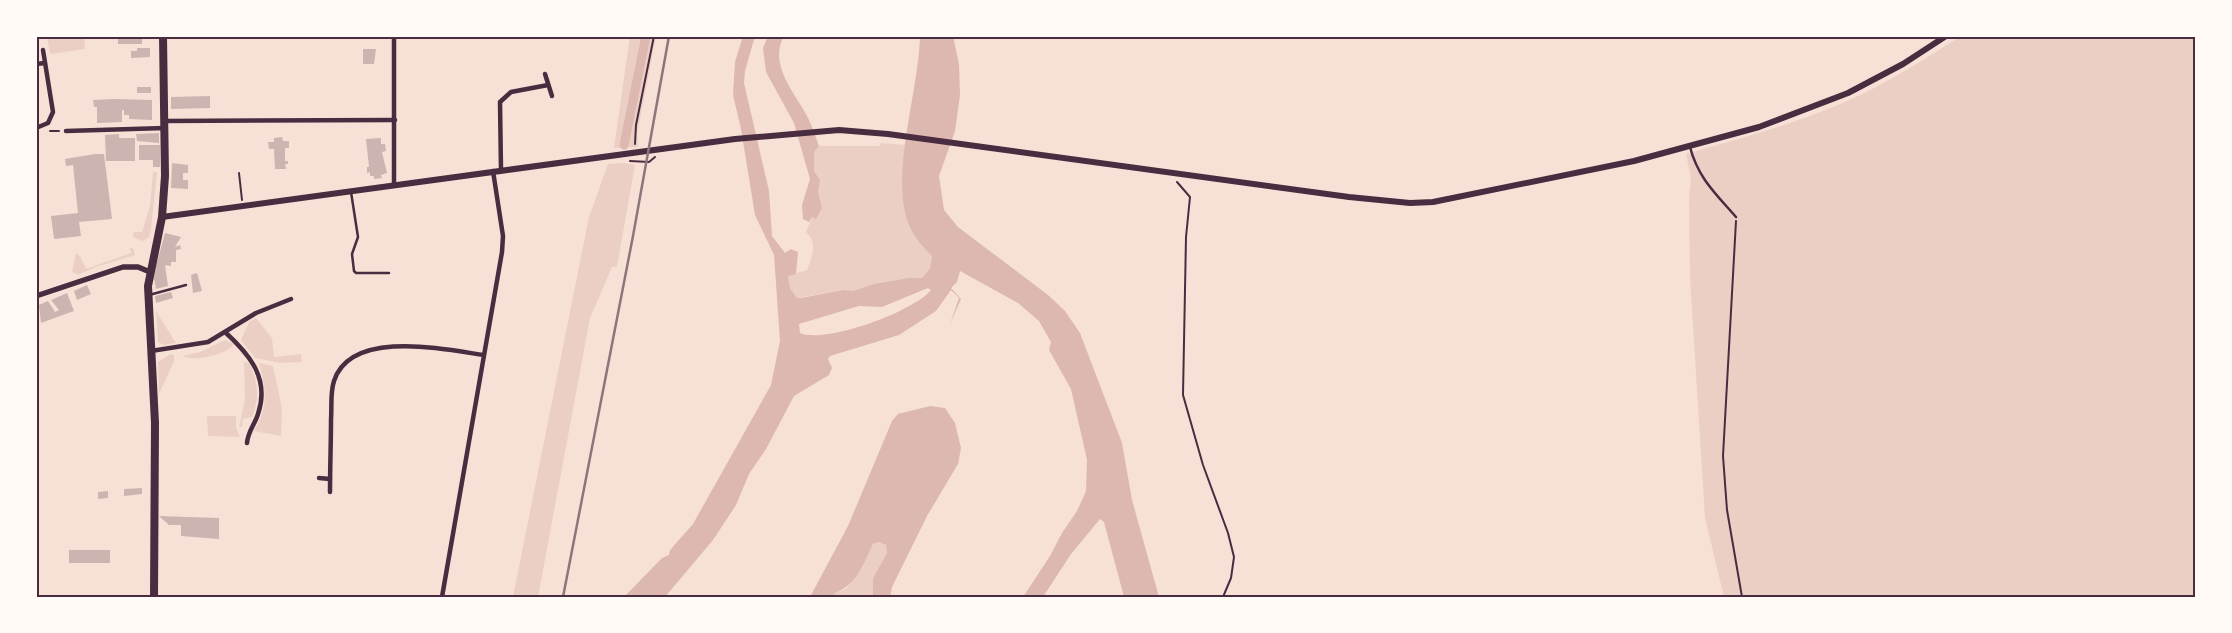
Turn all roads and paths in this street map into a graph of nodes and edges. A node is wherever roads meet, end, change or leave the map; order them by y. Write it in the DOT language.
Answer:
graph roads {
  1 [pos="163,36"];
  2 [pos="394,36"];
  3 [pos="654,36"];
  4 [pos="1946,36"];
  5 [pos="43,50"];
  6 [pos="45,63"];
  7 [pos="36,64"];
  8 [pos="545,74"];
  9 [pos="548,85"];
  10 [pos="552,96"];
  11 [pos="395,120"];
  12 [pos="164,124"];
  13 [pos="36,128"];
  14 [pos="66,131"];
  15 [pos="50,132"];
  16 [pos="1690,147"];
  17 [pos="635,152"];
  18 [pos="649,162"];
  19 [pos="635,163"];
  20 [pos="497,171"];
  21 [pos="239,173"];
  22 [pos="1176,181"];
  23 [pos="394,184"];
  24 [pos="350,190"];
  25 [pos="243,206"];
  26 [pos="162,217"];
  27 [pos="1736,217"];
  28 [pos="150,272"];
  29 [pos="389,274"];
  30 [pos="186,286"];
  31 [pos="36,296"];
  32 [pos="148,296"];
  33 [pos="292,299"];
  34 [pos="226,333"];
  35 [pos="151,351"];
  36 [pos="483,355"];
  37 [pos="247,443"];
  38 [pos="319,478"];
  39 [pos="330,479"];
  40 [pos="330,492"];
  41 [pos="154,597"];
  42 [pos="442,597"];
  43 [pos="1224,597"];
  44 [pos="1742,597"];
  1 -- 12 [label="main road"];
  2 -- 11 [label="street"];
  3 -- 17 [label="path"];
  4 -- 16 [label="main road"];
  5 -- 6 [label="street"];
  6 -- 7 [label="street"];
  6 -- 13 [label="street"];
  8 -- 9 [label="street"];
  9 -- 10 [label="street"];
  9 -- 20 [label="street"];
  11 -- 12 [label="street"];
  11 -- 23 [label="street"];
  12 -- 14 [label="street"];
  12 -- 26 [label="main road"];
  14 -- 15 [label="path"];
  16 -- 17 [label="main road"];
  16 -- 27 [label="lane"];
  17 -- 20 [label="main road"];
  18 -- 19 [label="path"];
  20 -- 23 [label="main road"];
  20 -- 36 [label="street"];
  21 -- 25 [label="path"];
  22 -- 43 [label="path"];
  23 -- 24 [label="main road"];
  24 -- 25 [label="main road"];
  24 -- 29 [label="lane"];
  25 -- 26 [label="main road"];
  26 -- 28 [label="main road"];
  27 -- 44 [label="path"];
  28 -- 31 [label="street"];
  28 -- 32 [label="main road"];
  30 -- 32 [label="lane"];
  32 -- 35 [label="main road"];
  33 -- 34 [label="street"];
  34 -- 35 [label="street"];
  34 -- 37 [label="street"];
  35 -- 41 [label="main road"];
  36 -- 39 [label="street"];
  36 -- 42 [label="street"];
  38 -- 39 [label="street"];
  39 -- 40 [label="street"];
}
